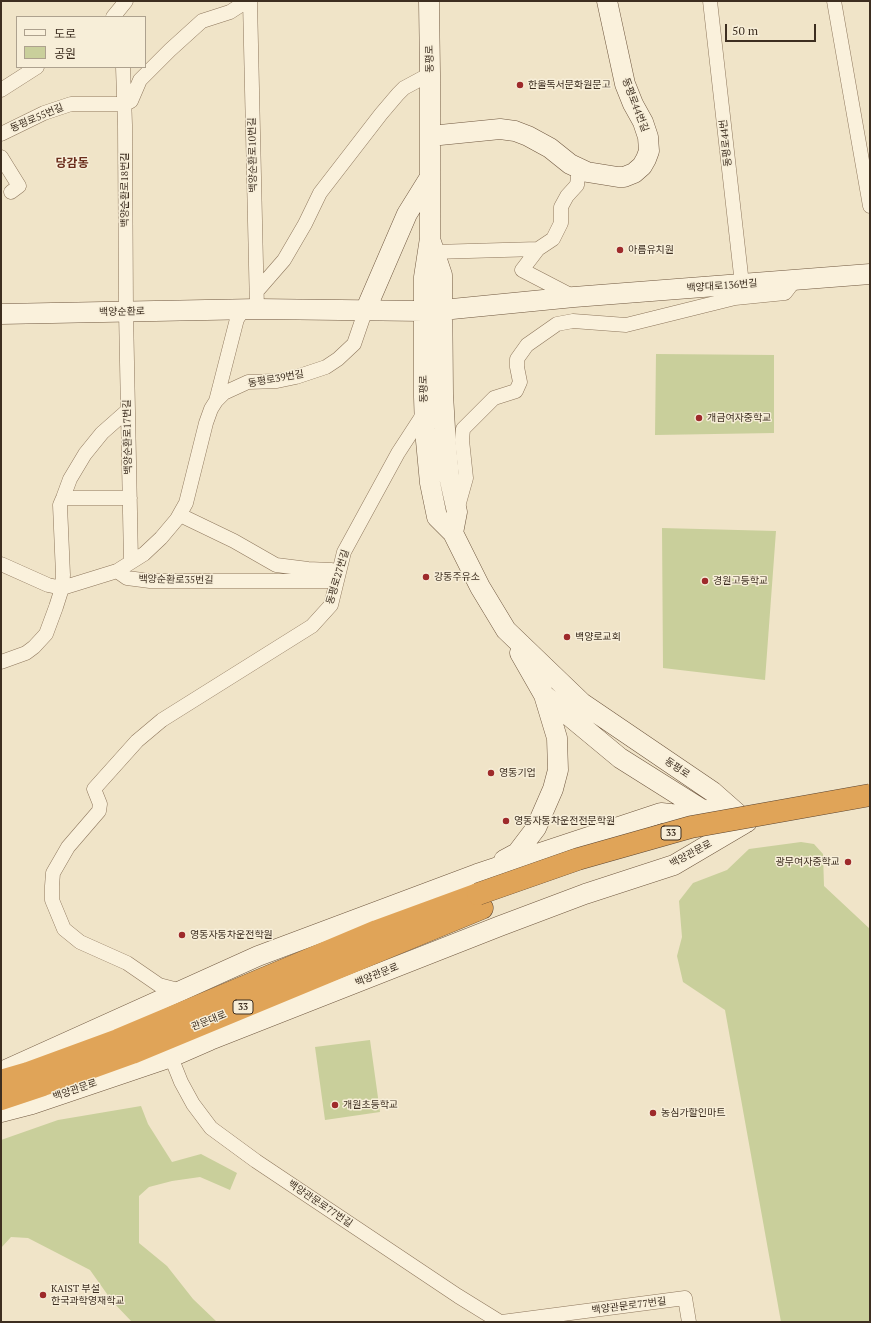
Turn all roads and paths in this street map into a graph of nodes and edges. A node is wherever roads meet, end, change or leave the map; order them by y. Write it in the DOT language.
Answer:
graph roads {
  1 [pos="126,1"];
  2 [pos="248,1"];
  3 [pos="429,1"];
  4 [pos="607,1"];
  5 [pos="610,1"];
  6 [pos="710,1"];
  7 [pos="834,1"];
  8 [pos="114,16"];
  9 [pos="35,68"];
  10 [pos="123,68"];
  11 [pos="430,74"];
  12 [pos="1,90"];
  13 [pos="125,104"];
  14 [pos="1,134"];
  15 [pos="430,136"];
  16 [pos="1,156"];
  17 [pos="579,168"];
  18 [pos="430,177"];
  19 [pos="11,192"];
  20 [pos="870,206"];
  21 [pos="432,245"];
  22 [pos="538,249"];
  23 [pos="870,274"];
  24 [pos="795,280"];
  25 [pos="742,284"];
  26 [pos="574,297"];
  27 [pos="252,303"];
  28 [pos="366,309"];
  29 [pos="433,310"];
  30 [pos="126,312"];
  31 [pos="1,314"];
  32 [pos="216,401"];
  33 [pos="128,410"];
  34 [pos="424,413"];
  35 [pos="62,498"];
  36 [pos="130,498"];
  37 [pos="457,512"];
  38 [pos="180,515"];
  39 [pos="453,533"];
  40 [pos="131,562"];
  41 [pos="1,564"];
  42 [pos="117,571"];
  43 [pos="336,581"];
  44 [pos="62,588"];
  45 [pos="506,630"];
  46 [pos="1,662"];
  47 [pos="544,695"];
  48 [pos="870,795"];
  49 [pos="870,802"];
  50 [pos="870,810"];
  51 [pos="747,822"];
  52 [pos="479,892"];
  53 [pos="182,991"];
  54 [pos="171,1057"];
  55 [pos="1,1072"];
  56 [pos="1,1081"];
  57 [pos="1,1099"];
  58 [pos="1,1112"];
  59 [pos="501,1322"];
  60 [pos="689,1322"];
  1 -- 8 [label="street"];
  2 -- 13 [label="street"];
  2 -- 27 [label="street, 백양순환로10번길"];
  3 -- 11 [label="main road, 동평로"];
  4 -- 5 [label="street"];
  4 -- 17 [label="main road, 동평로44번길"];
  6 -- 25 [label="street, 동평로44번"];
  7 -- 20 [label="street"];
  9 -- 12 [label="street"];
  10 -- 13 [label="street, 백양순환로18번길"];
  11 -- 15 [label="main road, 동평로"];
  11 -- 27 [label="street"];
  13 -- 14 [label="street, 동평로55번길"];
  13 -- 30 [label="street, 백양순환로18번길"];
  15 -- 17 [label="main road, 동평로44번길"];
  15 -- 18 [label="main road, 동평로"];
  16 -- 19 [label="street"];
  17 -- 22 [label="street"];
  18 -- 21 [label="main road, 동평로"];
  18 -- 28 [label="main road, 동평로39번길"];
  21 -- 22 [label="street"];
  21 -- 29 [label="main road, 동평로"];
  22 -- 26 [label="street"];
  23 -- 24 [label="main road, 백양대로136번길"];
  24 -- 25 [label="main road, 백양대로136번길"];
  24 -- 37 [label="street"];
  25 -- 26 [label="main road, 백양대로136번길"];
  26 -- 29 [label="main road, 백양대로136번길"];
  27 -- 28 [label="main road, 백양순환로"];
  27 -- 30 [label="main road, 백양순환로"];
  27 -- 32 [label="street"];
  28 -- 29 [label="main road, 백양순환로"];
  28 -- 32 [label="street, 동평로39번길"];
  29 -- 34 [label="main road, 동평로"];
  29 -- 37 [label="main road, 동평로"];
  30 -- 31 [label="main road, 백양순환로"];
  30 -- 33 [label="street, 백양순환로17번길"];
  32 -- 38 [label="street, 동평로39번길"];
  33 -- 35 [label="street"];
  33 -- 36 [label="street, 백양순환로17번길"];
  34 -- 39 [label="main road, 동평로"];
  34 -- 43 [label="street, 동평로27번길"];
  35 -- 36 [label="street"];
  35 -- 44 [label="street"];
  36 -- 40 [label="street, 백양순환로17번길"];
  37 -- 39 [label="main road, 동평로"];
  38 -- 40 [label="street, 동평로39번길"];
  38 -- 43 [label="street"];
  39 -- 45 [label="main road, 동평로"];
  40 -- 42 [label="street, 동평로39번길"];
  41 -- 44 [label="street"];
  42 -- 43 [label="street, 백양순환로35번길"];
  42 -- 44 [label="street"];
  43 -- 53 [label="street, 동평로27번길"];
  44 -- 46 [label="street"];
  45 -- 47 [label="main road"];
  45 -- 51 [label="main road, 동평로"];
  47 -- 51 [label="main road"];
  47 -- 52 [label="main road"];
  48 -- 52 [label="highway, 33, bridge"];
  49 -- 51 [label="main road, 백양관문로"];
  50 -- 52 [label="highway, 33"];
  51 -- 52 [label="main road, 백양관문로"];
  51 -- 54 [label="main road, 백양관문로"];
  52 -- 53 [label="main road, 백양관문로"];
  52 -- 56 [label="highway, 관문대로 / 33"];
  52 -- 57 [label="highway, 관문대로 / 33"];
  53 -- 55 [label="main road, 백양관문로"];
  54 -- 58 [label="main road, 백양관문로"];
  54 -- 59 [label="street, 백양관문로77번길"];
  59 -- 60 [label="street, 백양관문로77번길"];
}
